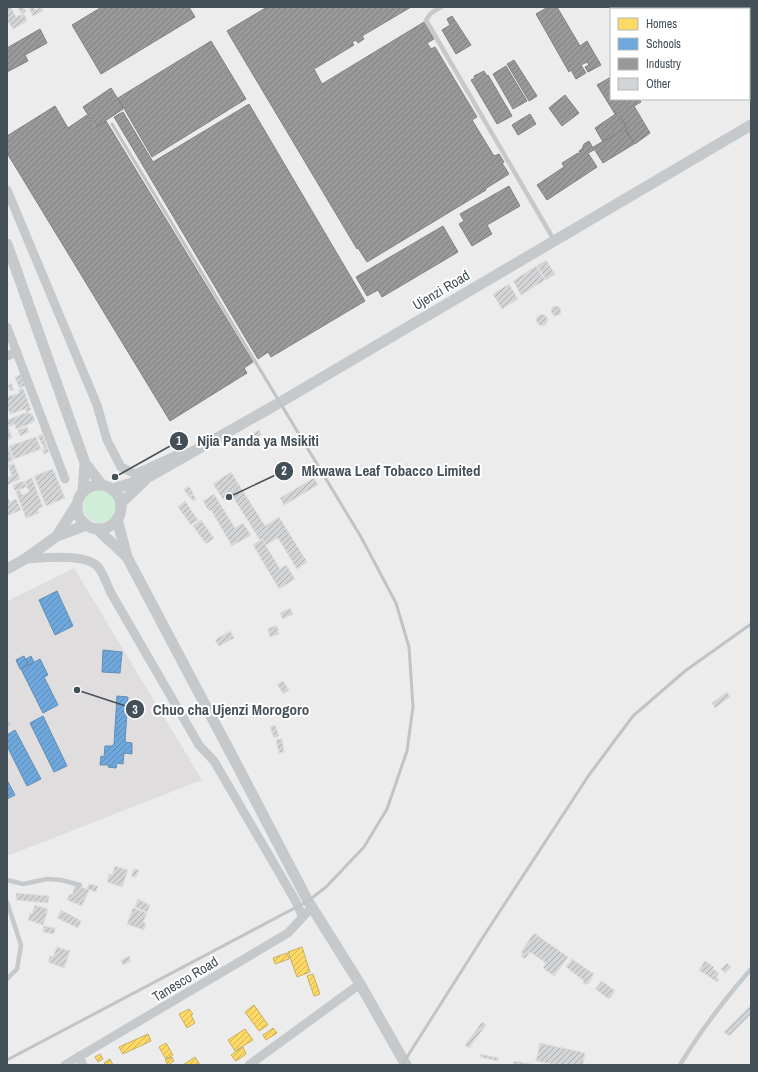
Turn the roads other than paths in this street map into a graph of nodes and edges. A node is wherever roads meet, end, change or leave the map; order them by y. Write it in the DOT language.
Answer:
graph roads {
  1 [pos="441,7"];
  2 [pos="751,125"];
  3 [pos="7,190"];
  4 [pos="554,240"];
  5 [pos="7,244"];
  6 [pos="7,328"];
  7 [pos="18,352"];
  8 [pos="7,356"];
  9 [pos="232,430"];
  10 [pos="85,463"];
  11 [pos="66,479"];
  12 [pos="145,479"];
  13 [pos="107,487"];
  14 [pos="83,491"];
  15 [pos="121,503"];
  16 [pos="77,504"];
  17 [pos="117,519"];
  18 [pos="86,525"];
  19 [pos="97,529"];
  20 [pos="57,536"];
  21 [pos="127,558"];
  22 [pos="25,559"];
  23 [pos="8,567"];
  24 [pos="7,880"];
  25 [pos="80,885"];
  26 [pos="7,902"];
  27 [pos="312,907"];
  28 [pos="303,916"];
  29 [pos="751,969"];
  30 [pos="7,979"];
  31 [pos="360,984"];
  32 [pos="79,1056"];
  33 [pos="65,1065"];
  34 [pos="83,1065"];
  35 [pos="250,1065"];
  36 [pos="406,1065"];
  37 [pos="680,1065"];
  1 -- 4 [label="lane"];
  2 -- 4 [label="street, Ujenzi Road"];
  3 -- 9 [label="street"];
  4 -- 9 [label="street, Ujenzi Road"];
  5 -- 10 [label="street"];
  6 -- 7 [label="street"];
  7 -- 8 [label="street"];
  7 -- 11 [label="street"];
  9 -- 12 [label="street, Ujenzi Road"];
  10 -- 13 [label="street"];
  10 -- 14 [label="street"];
  12 -- 13 [label="street"];
  12 -- 15 [label="street"];
  13 -- 14 [label="street"];
  13 -- 15 [label="street"];
  14 -- 16 [label="street"];
  15 -- 17 [label="street"];
  16 -- 18 [label="street"];
  16 -- 20 [label="street"];
  17 -- 19 [label="street"];
  17 -- 21 [label="street"];
  18 -- 19 [label="street"];
  18 -- 20 [label="street"];
  19 -- 21 [label="street"];
  20 -- 22 [label="street"];
  21 -- 27 [label="street"];
  22 -- 23 [label="street"];
  22 -- 28 [label="street"];
  24 -- 25 [label="lane"];
  26 -- 30 [label="lane"];
  27 -- 28 [label="street, Tanesco Road"];
  27 -- 31 [label="street"];
  28 -- 32 [label="street, Tanesco Road"];
  29 -- 37 [label="lane"];
  31 -- 35 [label="street"];
  31 -- 36 [label="street"];
  32 -- 33 [label="street, Tanesco Road"];
  32 -- 34 [label="street"];
}
